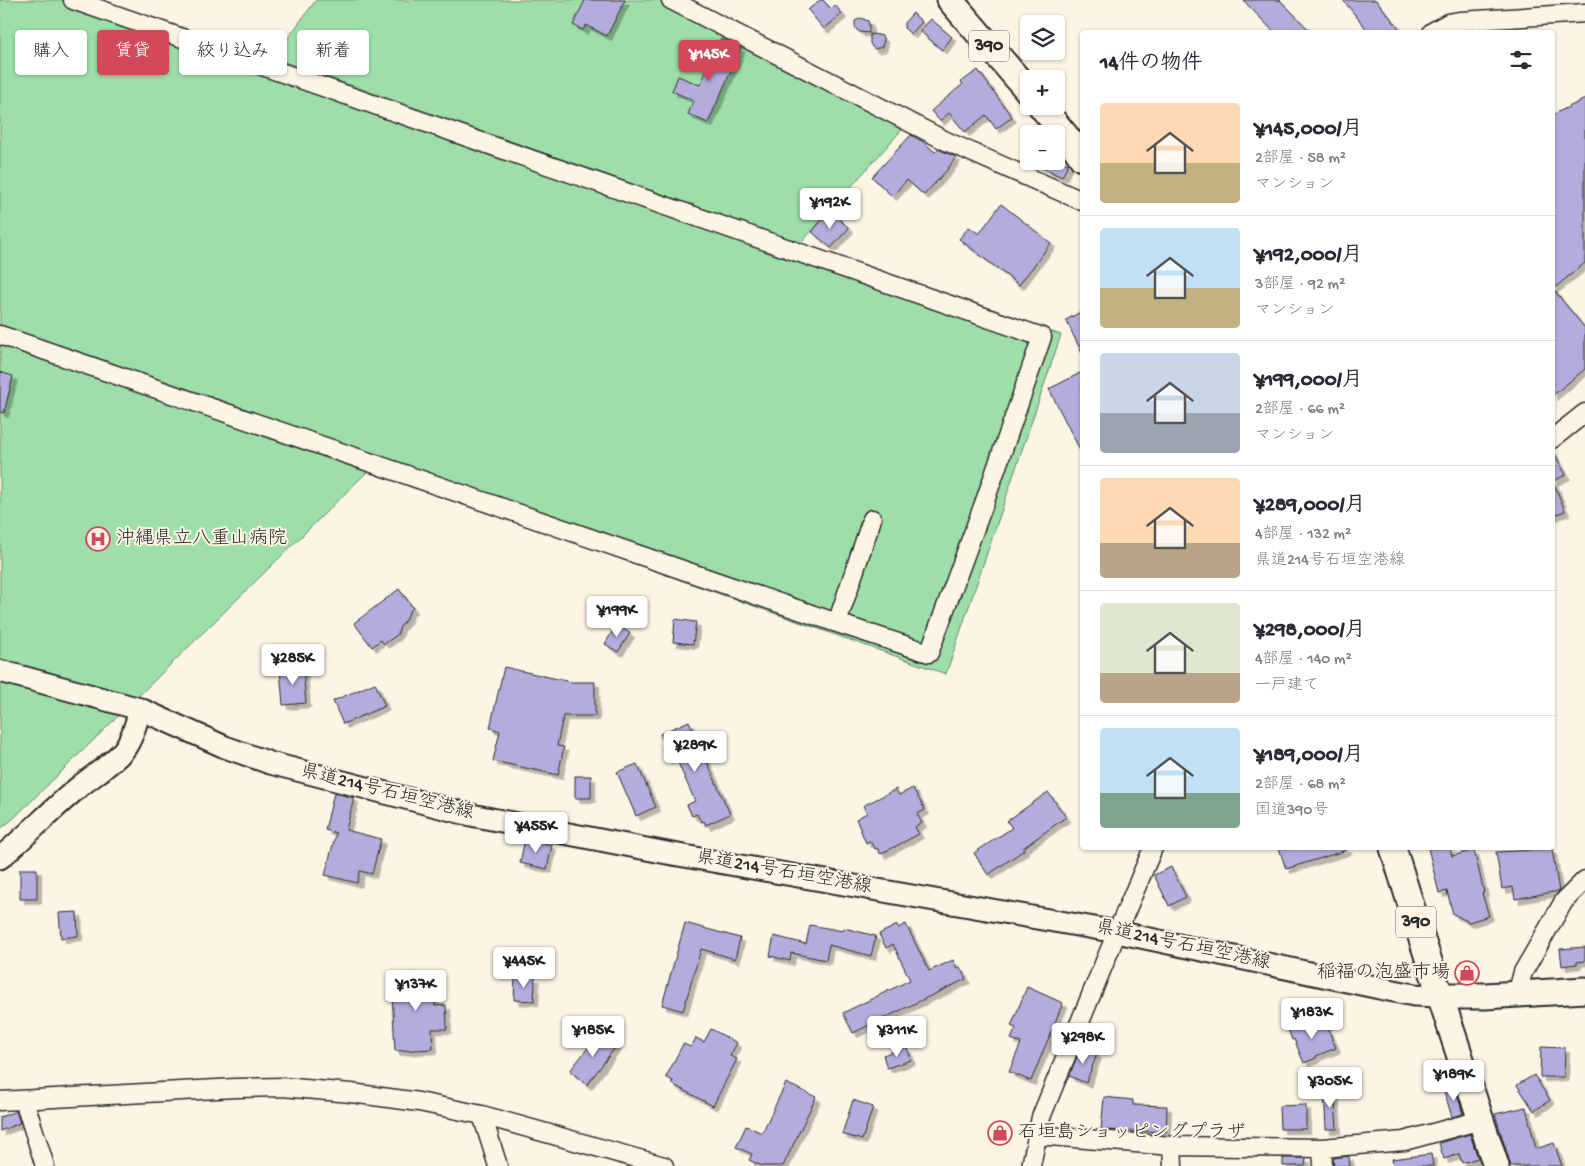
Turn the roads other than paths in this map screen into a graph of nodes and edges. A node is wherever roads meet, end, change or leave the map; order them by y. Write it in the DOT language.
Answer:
graph roads {
  1 [pos="73,0"];
  2 [pos="671,0"];
  3 [pos="950,0"];
  4 [pos="1585,13"];
  5 [pos="1436,30"];
  6 [pos="1020,82"];
  7 [pos="1048,115"];
  8 [pos="1080,155"];
  9 [pos="1080,200"];
  10 [pos="0,335"];
  11 [pos="1585,413"];
  12 [pos="1555,437"];
  13 [pos="872,520"];
  14 [pos="837,623"];
  15 [pos="0,671"];
  16 [pos="140,710"];
  17 [pos="1152,850"];
  18 [pos="1394,850"];
  19 [pos="0,858"];
  20 [pos="1585,880"];
  21 [pos="1117,932"];
  22 [pos="1585,990"];
  23 [pos="1517,994"];
  24 [pos="1439,996"];
  25 [pos="24,1100"];
  26 [pos="0,1101"];
  27 [pos="482,1115"];
  28 [pos="1481,1120"];
  29 [pos="1037,1135"];
  30 [pos="1172,1146"];
  31 [pos="1322,1148"];
  32 [pos="45,1166"];
  33 [pos="498,1166"];
  34 [pos="664,1166"];
  35 [pos="1031,1166"];
  36 [pos="1173,1166"];
  37 [pos="1322,1166"];
  38 [pos="1496,1166"];
  1 -- 14 [label="street"];
  2 -- 9 [label="street"];
  3 -- 6 [label="highway, 390"];
  4 -- 5 [label="street"];
  7 -- 8 [label="highway"];
  10 -- 14 [label="street"];
  11 -- 12 [label="street"];
  13 -- 14 [label="street"];
  15 -- 16 [label="main road, 県道214号石垣空港線"];
  16 -- 19 [label="main road"];
  16 -- 21 [label="main road, 県道214号石垣空港線"];
  17 -- 21 [label="street"];
  18 -- 24 [label="highway, 390"];
  20 -- 23 [label="street"];
  21 -- 24 [label="main road, 県道214号石垣空港線"];
  21 -- 29 [label="street"];
  22 -- 23 [label="highway"];
  23 -- 24 [label="highway"];
  24 -- 28 [label="highway, 390"];
  25 -- 26 [label="street"];
  25 -- 27 [label="street"];
  25 -- 32 [label="street"];
  27 -- 33 [label="street"];
  27 -- 34 [label="street"];
  28 -- 31 [label="street"];
  28 -- 38 [label="highway, 390"];
  29 -- 30 [label="street"];
  29 -- 35 [label="street"];
  30 -- 31 [label="street"];
  30 -- 36 [label="street"];
  31 -- 37 [label="street"];
}
